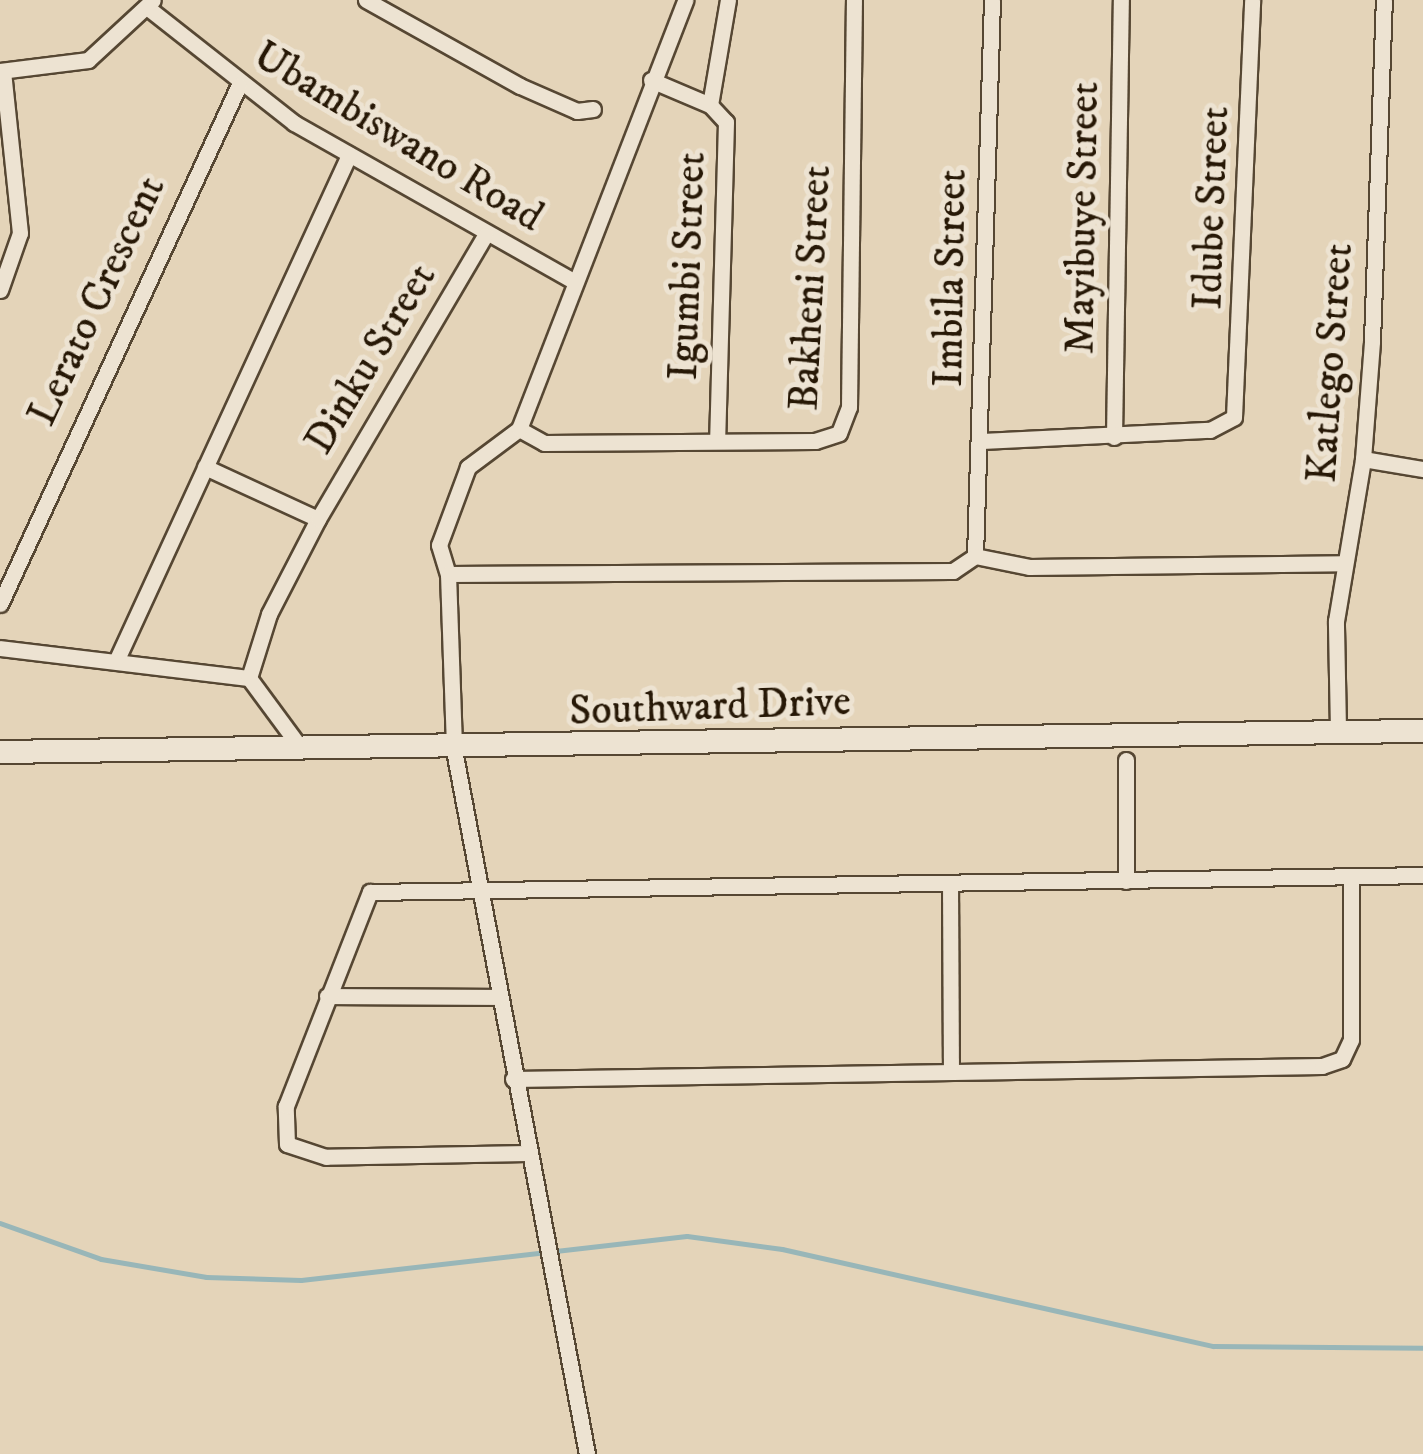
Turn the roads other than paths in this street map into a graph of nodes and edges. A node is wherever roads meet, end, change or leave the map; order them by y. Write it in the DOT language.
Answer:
graph roads {
  1 [pos="366,0"];
  2 [pos="685,0"];
  3 [pos="728,0"];
  4 [pos="854,0"];
  5 [pos="992,0"];
  6 [pos="1122,0"];
  7 [pos="1252,0"];
  8 [pos="1384,0"];
  9 [pos="150,4"];
  10 [pos="1,71"];
  11 [pos="651,80"];
  12 [pos="239,85"];
  13 [pos="710,105"];
  14 [pos="593,109"];
  15 [pos="349,154"];
  16 [pos="485,234"];
  17 [pos="572,280"];
  18 [pos="0,290"];
  19 [pos="519,429"];
  20 [pos="1114,437"];
  21 [pos="717,441"];
  22 [pos="982,441"];
  23 [pos="1363,459"];
  24 [pos="205,466"];
  25 [pos="1423,469"];
  26 [pos="318,519"];
  27 [pos="975,556"];
  28 [pos="1344,563"];
  29 [pos="448,574"];
  30 [pos="0,604"];
  31 [pos="0,648"];
  32 [pos="118,657"];
  33 [pos="249,678"];
  34 [pos="1338,730"];
  35 [pos="1423,731"];
  36 [pos="454,750"];
  37 [pos="0,752"];
  38 [pos="303,752"];
  39 [pos="1126,760"];
  40 [pos="1423,874"];
  41 [pos="1351,876"];
  42 [pos="1126,880"];
  43 [pos="950,883"];
  44 [pos="482,890"];
  45 [pos="327,996"];
  46 [pos="500,997"];
  47 [pos="951,1072"];
  48 [pos="513,1079"];
  49 [pos="527,1153"];
  50 [pos="587,1454"];
  1 -- 14 [label="street"];
  2 -- 11 [label="street"];
  3 -- 13 [label="street"];
  4 -- 21 [label="street, Bakheni Street"];
  5 -- 22 [label="street, Imbila Street"];
  6 -- 20 [label="street, Mayibuye Street"];
  7 -- 20 [label="street, Idube Street"];
  8 -- 23 [label="street, Katlego Street"];
  9 -- 10 [label="street"];
  9 -- 12 [label="street, Ubambiswano Road"];
  10 -- 18 [label="street"];
  11 -- 13 [label="street, Igumbi Street"];
  11 -- 17 [label="street"];
  12 -- 15 [label="street, Ubambiswano Road"];
  12 -- 30 [label="street, Lerato Crescent"];
  13 -- 21 [label="street, Igumbi Street"];
  15 -- 16 [label="street, Ubambiswano Road"];
  15 -- 24 [label="street"];
  16 -- 17 [label="street, Ubambiswano Road"];
  16 -- 26 [label="street, Dinku Street"];
  17 -- 19 [label="street"];
  19 -- 21 [label="street, Bakheni Street"];
  19 -- 29 [label="street"];
  20 -- 22 [label="street"];
  22 -- 27 [label="street, Imbila Street"];
  23 -- 25 [label="street"];
  23 -- 28 [label="street, Katlego Street"];
  24 -- 26 [label="street, Dinku Street"];
  24 -- 32 [label="street"];
  26 -- 33 [label="street, Dinku Street"];
  27 -- 28 [label="street"];
  27 -- 29 [label="street"];
  28 -- 34 [label="street, Katlego Street"];
  29 -- 36 [label="street"];
  31 -- 32 [label="street"];
  32 -- 33 [label="street"];
  33 -- 38 [label="street"];
  34 -- 35 [label="main road, Southward Drive"];
  34 -- 36 [label="main road, Southward Drive"];
  36 -- 38 [label="main road, Southward Drive"];
  36 -- 44 [label="street"];
  37 -- 38 [label="main road, Southward Drive"];
  39 -- 42 [label="street"];
  40 -- 41 [label="street"];
  41 -- 42 [label="street"];
  41 -- 47 [label="street"];
  42 -- 43 [label="street"];
  43 -- 44 [label="street"];
  43 -- 47 [label="street"];
  44 -- 45 [label="street"];
  44 -- 46 [label="street"];
  45 -- 46 [label="street"];
  45 -- 49 [label="street"];
  46 -- 48 [label="street"];
  47 -- 48 [label="street"];
  48 -- 49 [label="street"];
  49 -- 50 [label="street"];
}
